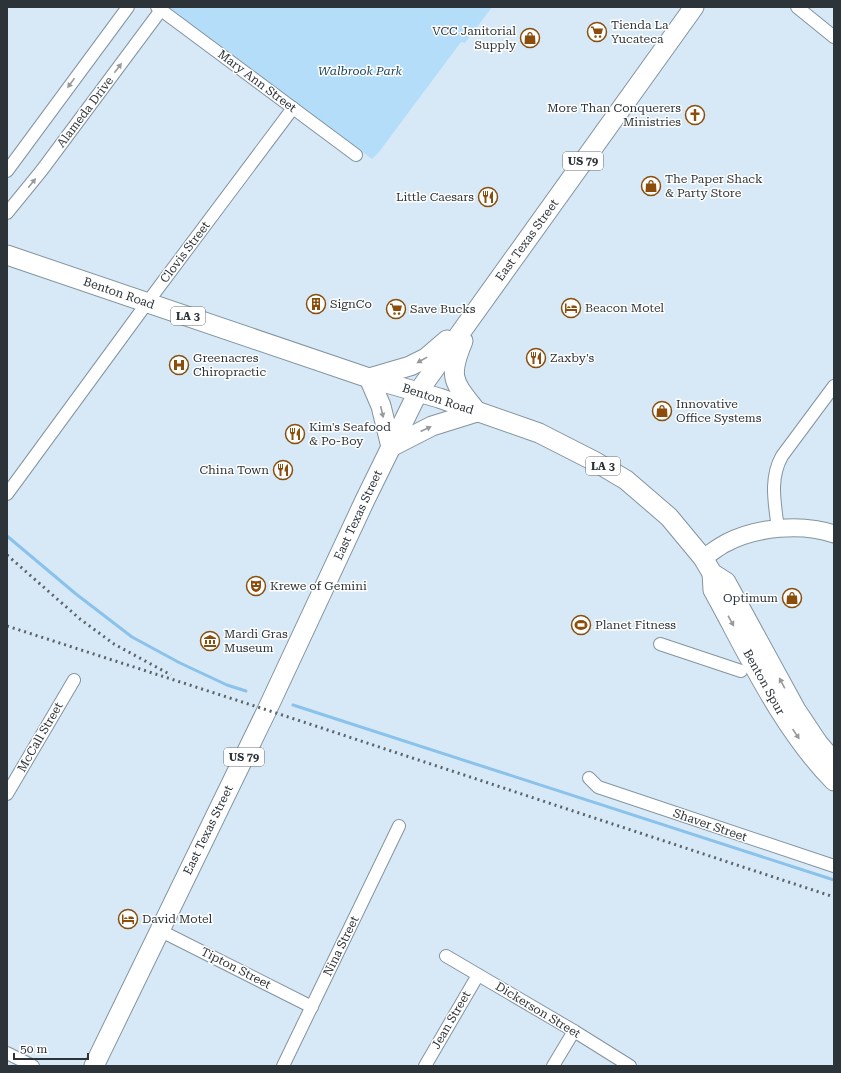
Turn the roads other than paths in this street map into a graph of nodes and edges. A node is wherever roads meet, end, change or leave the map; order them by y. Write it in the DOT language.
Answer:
graph roads {
  1 [pos="128,7"];
  2 [pos="694,7"];
  3 [pos="797,7"];
  4 [pos="159,8"];
  5 [pos="834,37"];
  6 [pos="293,108"];
  7 [pos="356,155"];
  8 [pos="7,171"];
  9 [pos="7,213"];
  10 [pos="7,255"];
  11 [pos="147,302"];
  12 [pos="473,316"];
  13 [pos="370,378"];
  14 [pos="834,386"];
  15 [pos="418,392"];
  16 [pos="477,412"];
  17 [pos="391,447"];
  18 [pos="7,494"];
  19 [pos="778,529"];
  20 [pos="834,534"];
  21 [pos="708,565"];
  22 [pos="660,644"];
  23 [pos="740,672"];
  24 [pos="74,680"];
  25 [pos="834,762"];
  26 [pos="589,778"];
  27 [pos="834,781"];
  28 [pos="7,794"];
  29 [pos="399,826"];
  30 [pos="834,866"];
  31 [pos="160,930"];
  32 [pos="446,956"];
  33 [pos="478,974"];
  34 [pos="312,1007"];
  35 [pos="574,1030"];
  36 [pos="7,1053"];
  37 [pos="33,1066"];
  38 [pos="94,1066"];
  39 [pos="283,1066"];
  40 [pos="425,1066"];
  41 [pos="553,1066"];
  42 [pos="630,1066"];
  1 -- 8 [label="street, one-way"];
  2 -- 12 [label="main road, East Texas Street / US 79"];
  3 -- 5 [label="street"];
  4 -- 6 [label="street, Mary Ann Street"];
  9 -- 4 [label="street, Alameda Drive, one-way"];
  6 -- 7 [label="street, Mary Ann Street"];
  6 -- 11 [label="street, Clovis Street"];
  10 -- 11 [label="main road, Benton Road / LA 3"];
  11 -- 13 [label="main road, Benton Road / LA 3"];
  11 -- 18 [label="street, Clovis Street"];
  12 -- 13 [label="main road, one-way"];
  12 -- 15 [label="main road, East Texas Street / US 79"];
  12 -- 16 [label="main road"];
  13 -- 15 [label="main road, Benton Road / LA 3"];
  13 -- 17 [label="main road, one-way"];
  14 -- 19 [label="street"];
  15 -- 16 [label="main road, Benton Road / LA 3"];
  15 -- 17 [label="main road, East Texas Street / US 79"];
  17 -- 16 [label="main road, one-way"];
  16 -- 21 [label="main road, Benton Road / LA 3"];
  17 -- 31 [label="main road, East Texas Street / US 79"];
  19 -- 20 [label="main road"];
  19 -- 21 [label="main road"];
  25 -- 21 [label="main road, Benton Spur / LA 3, one-way"];
  21 -- 27 [label="main road, Benton Spur, one-way"];
  22 -- 23 [label="street"];
  24 -- 28 [label="street, McCall Street"];
  26 -- 30 [label="street, Shaver Street"];
  29 -- 34 [label="street, Nina Street"];
  31 -- 34 [label="street, Tipton Street"];
  31 -- 38 [label="main road, East Texas Street / US 79"];
  32 -- 33 [label="street, Dickerson Street"];
  33 -- 35 [label="street, Dickerson Street"];
  33 -- 40 [label="street, Jean Street"];
  34 -- 39 [label="street, Nina Street"];
  35 -- 41 [label="street"];
  35 -- 42 [label="street, Dickerson Street"];
  36 -- 37 [label="street"];
}
